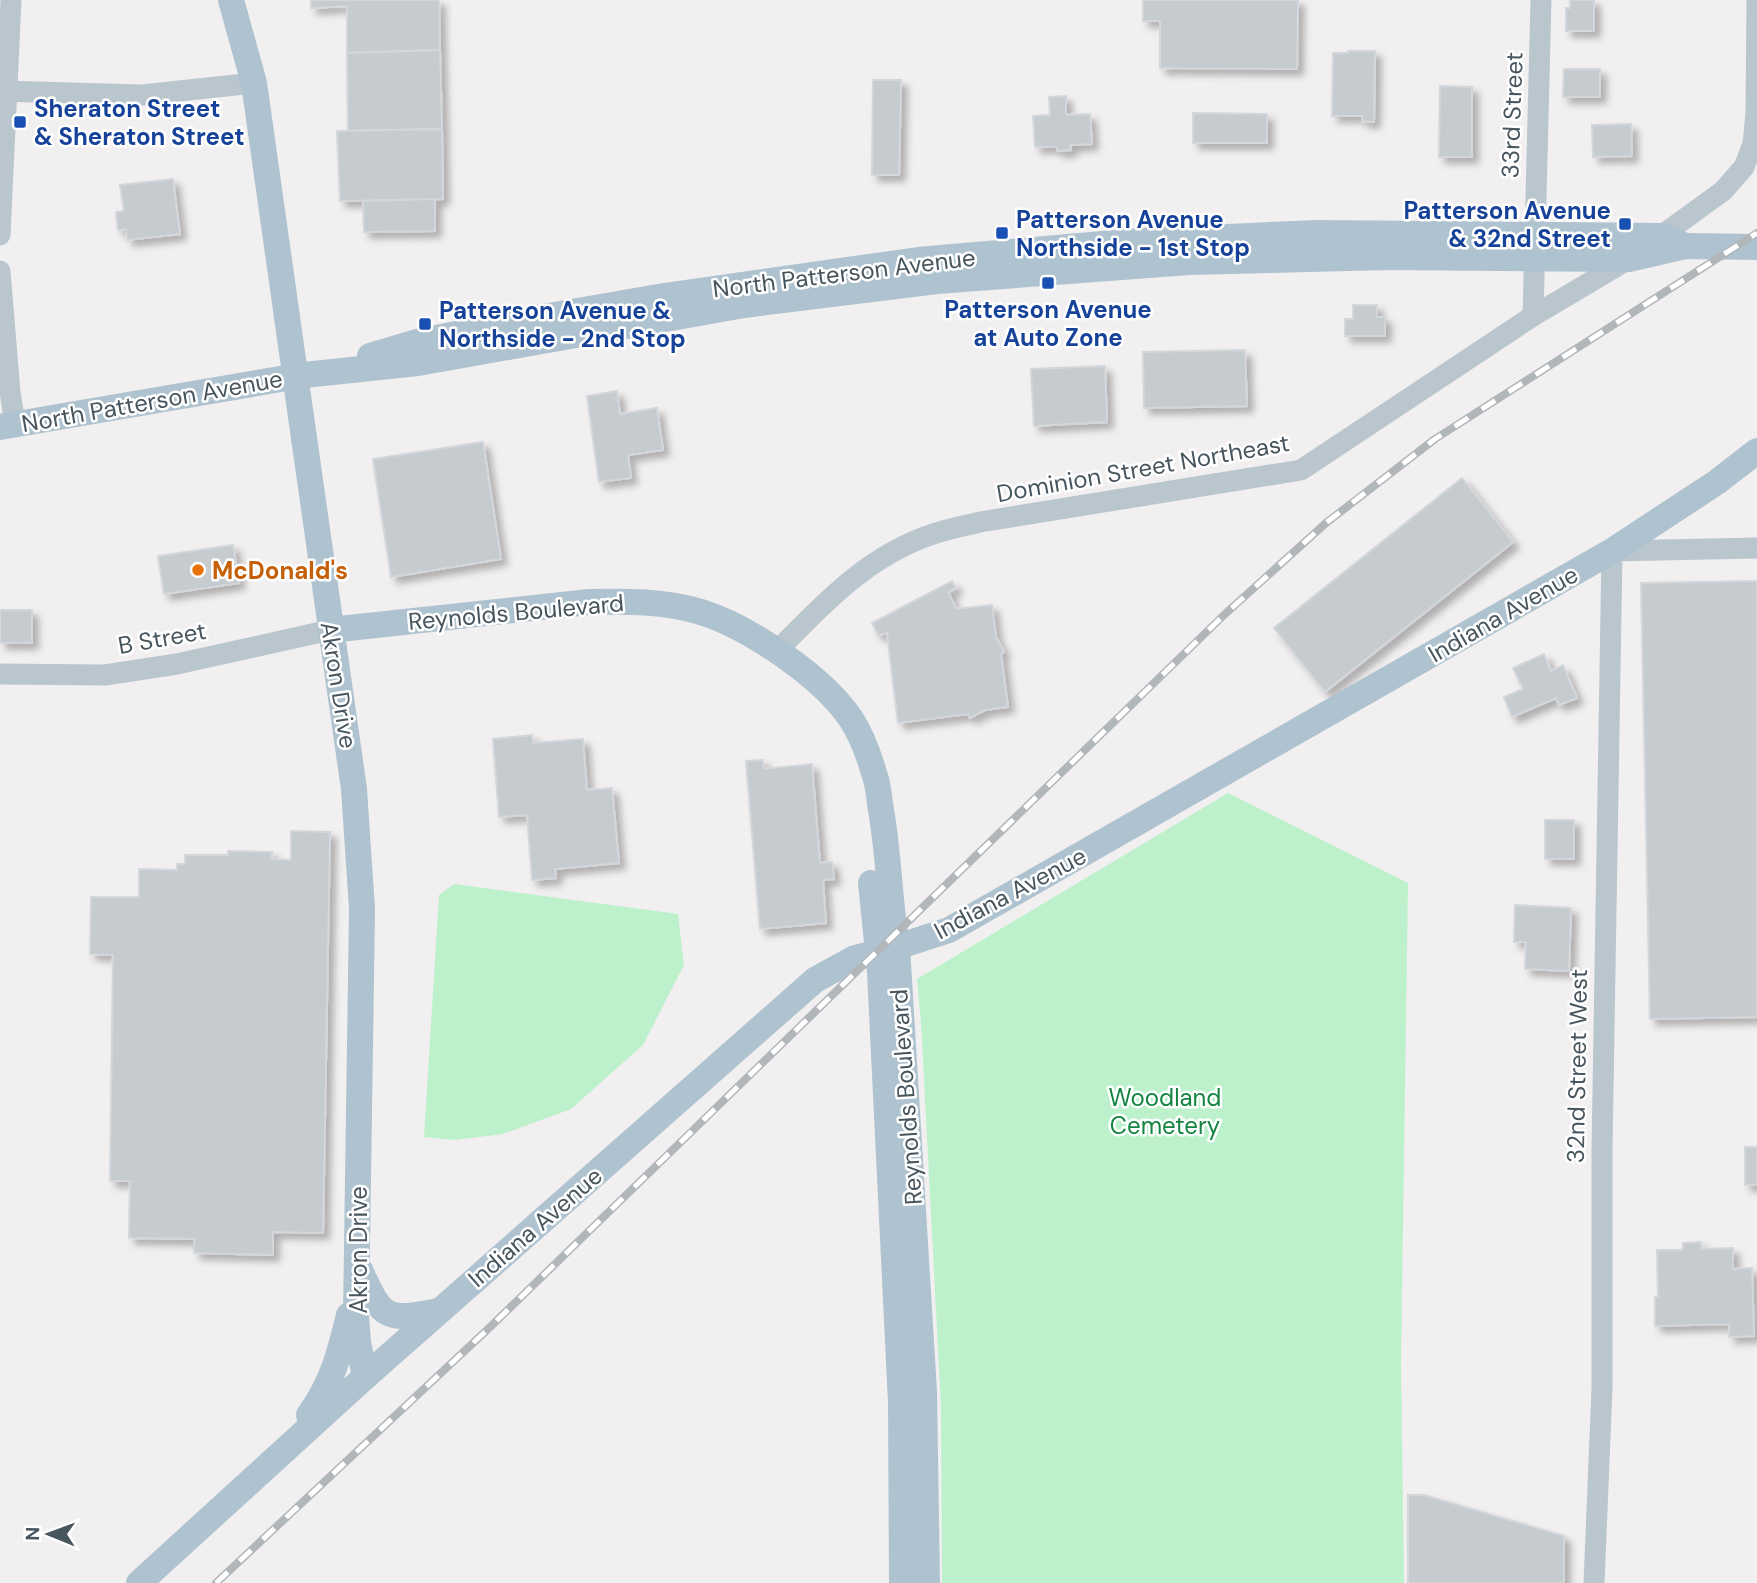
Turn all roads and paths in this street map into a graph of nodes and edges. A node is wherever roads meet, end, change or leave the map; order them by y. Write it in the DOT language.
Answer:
graph roads {
  1 [pos="11,0"];
  2 [pos="230,0"];
  3 [pos="1541,0"];
  4 [pos="1757,0"];
  5 [pos="254,83"];
  6 [pos="4,92"];
  7 [pos="0,235"];
  8 [pos="1674,241"];
  9 [pos="1535,246"];
  10 [pos="1757,247"];
  11 [pos="1629,259"];
  12 [pos="0,271"];
  13 [pos="1533,316"];
  14 [pos="8,425"];
  15 [pos="1757,451"];
  16 [pos="1757,548"];
  17 [pos="1612,551"];
  18 [pos="330,630"];
  19 [pos="776,652"];
  20 [pos="0,674"];
  21 [pos="887,949"];
  22 [pos="357,1275"];
  23 [pos="440,1310"];
  24 [pos="365,1377"];
  25 [pos="279,1454"];
  26 [pos="139,1583"];
  27 [pos="902,1583"];
  28 [pos="927,1583"];
  29 [pos="1594,1583"];
  1 -- 6 [label="street"];
  2 -- 5 [label="main road, Akron Drive"];
  3 -- 9 [label="street, 33rd Street"];
  4 -- 8 [label="street"];
  5 -- 6 [label="street"];
  5 -- 18 [label="main road, Akron Drive, bridge"];
  6 -- 7 [label="street"];
  8 -- 9 [label="main road, North Patterson Avenue"];
  8 -- 10 [label="main road, North Patterson Avenue"];
  8 -- 11 [label="main road, North Patterson Avenue"];
  9 -- 11 [label="main road, North Patterson Avenue"];
  9 -- 13 [label="street, 33rd Street"];
  9 -- 14 [label="main road, North Patterson Avenue"];
  11 -- 13 [label="street, Dominion Street Northeast"];
  12 -- 14 [label="street"];
  13 -- 19 [label="street, Dominion Street Northeast"];
  15 -- 17 [label="main road, Indiana Avenue"];
  16 -- 17 [label="street"];
  17 -- 21 [label="main road, Indiana Avenue"];
  17 -- 29 [label="street, 32nd Street West"];
  18 -- 19 [label="main road, Reynolds Boulevard"];
  18 -- 20 [label="street, B Street"];
  18 -- 22 [label="main road, Akron Drive"];
  19 -- 21 [label="main road, Reynolds Boulevard"];
  21 -- 23 [label="main road, Indiana Avenue"];
  21 -- 27 [label="main road, Reynolds Boulevard"];
  21 -- 28 [label="main road, Reynolds Boulevard"];
  22 -- 23 [label="main road"];
  22 -- 24 [label="main road, Akron Drive"];
  22 -- 25 [label="main road"];
  23 -- 24 [label="main road, Indiana Avenue"];
  24 -- 25 [label="main road, Indiana Avenue"];
  25 -- 26 [label="main road, Indiana Avenue"];
}
